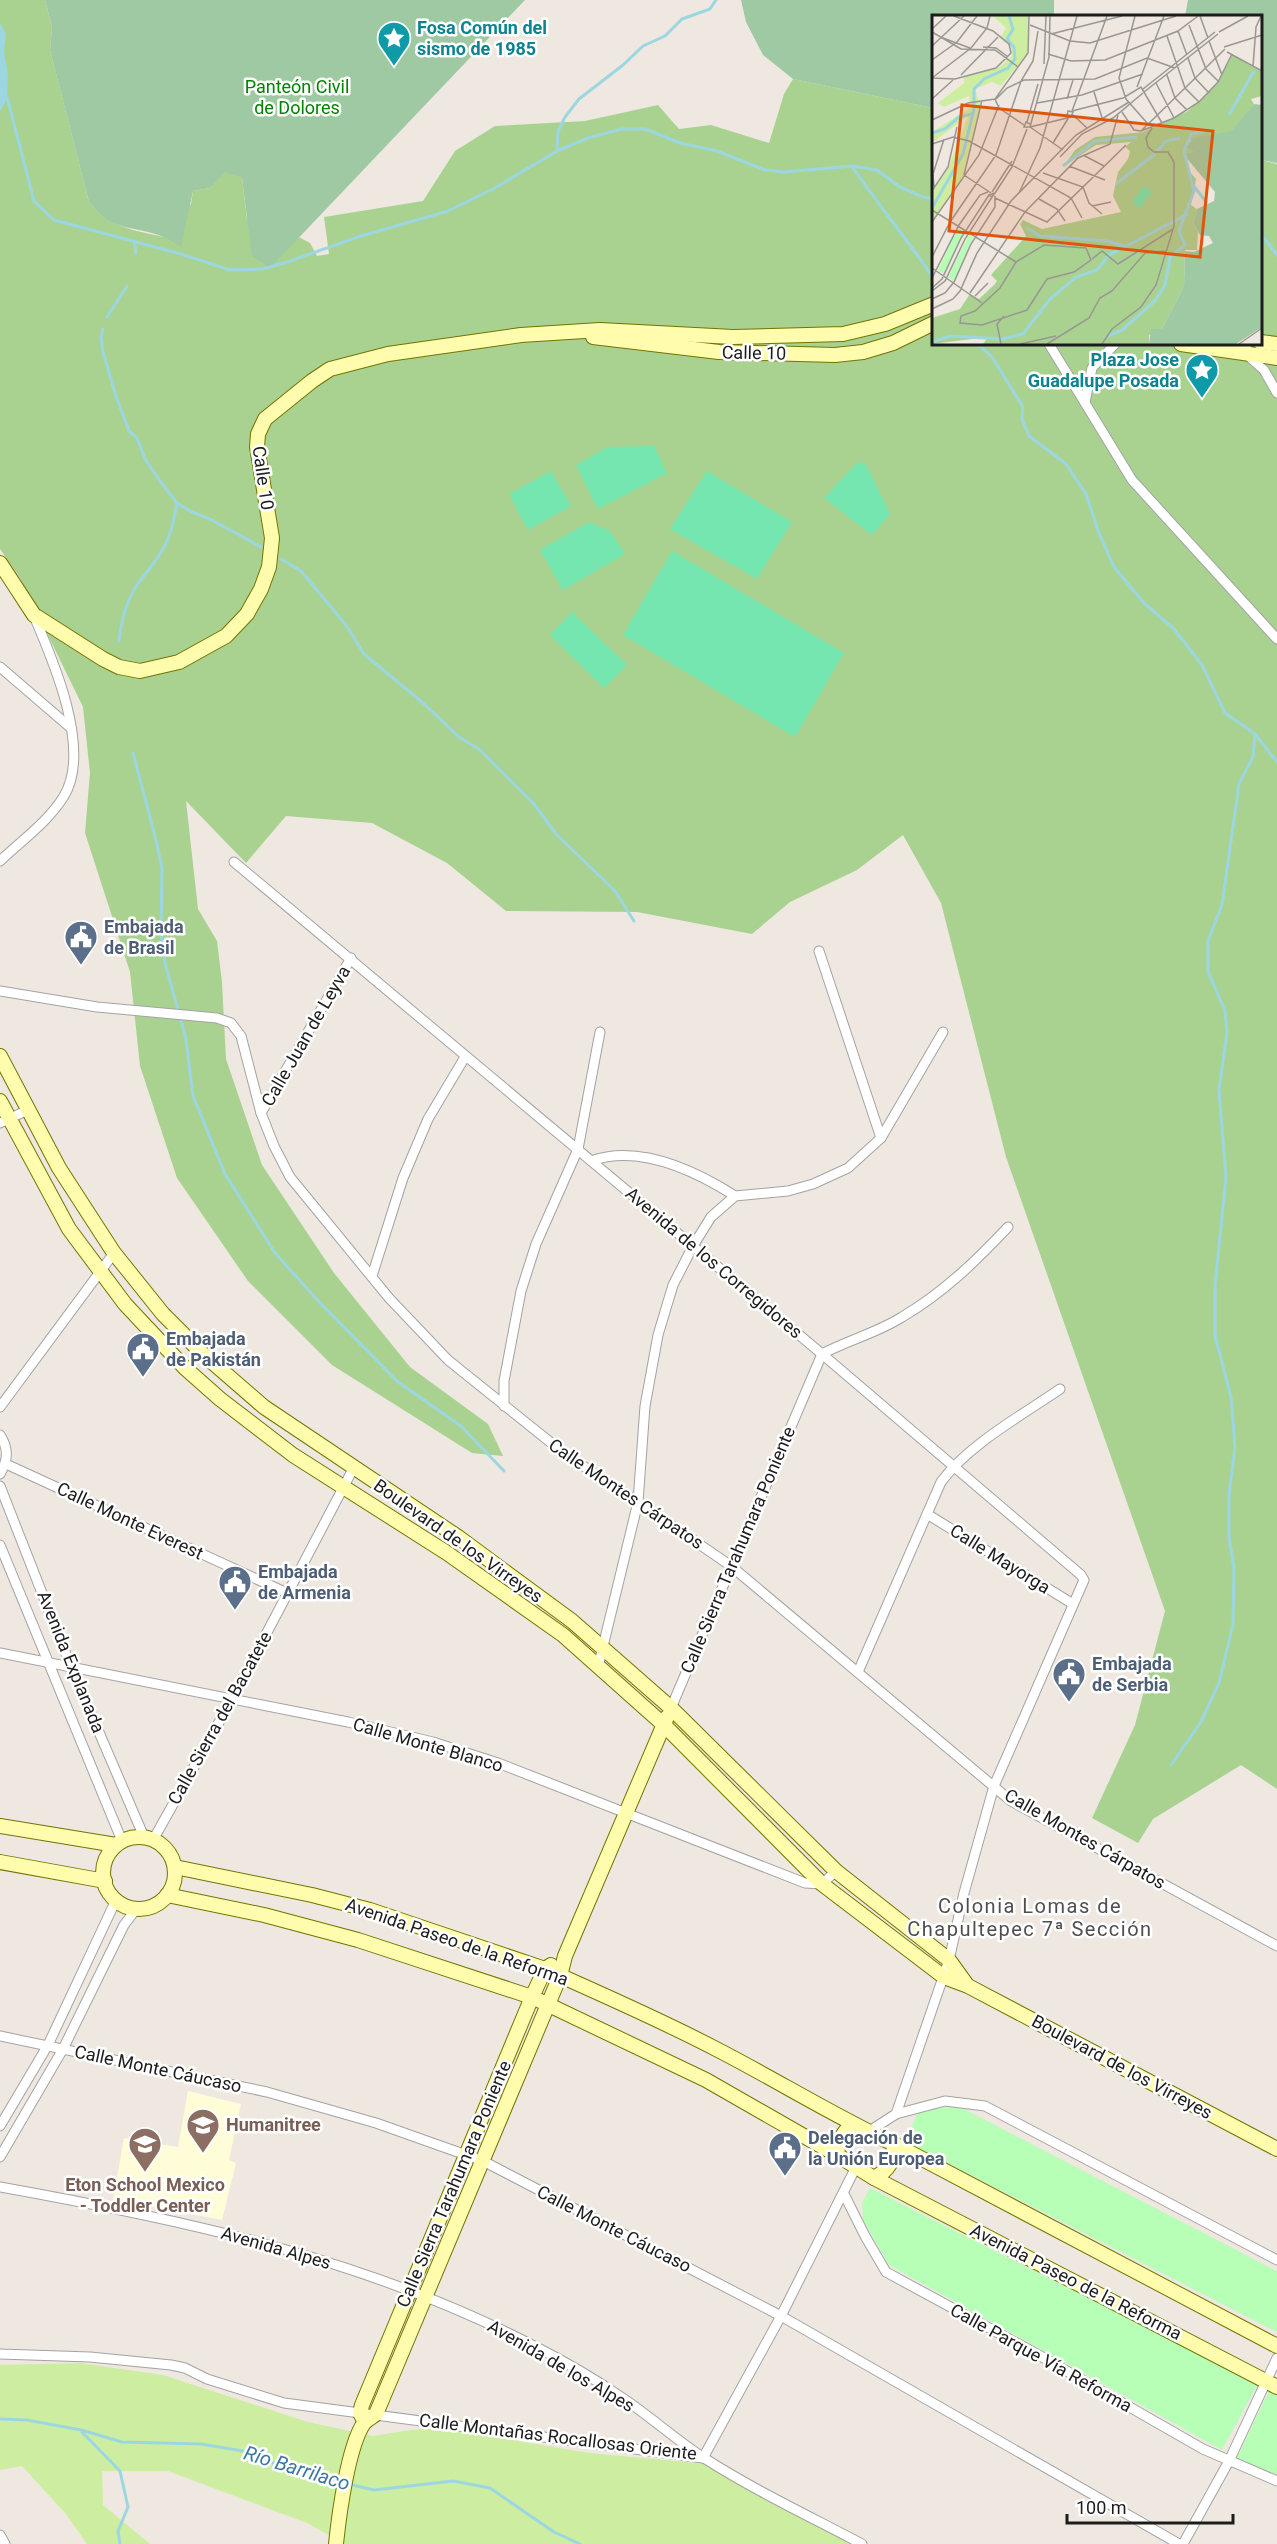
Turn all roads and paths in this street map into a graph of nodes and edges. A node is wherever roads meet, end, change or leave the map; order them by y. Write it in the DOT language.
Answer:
graph roads {
  1 [pos="932,304"];
  2 [pos="932,324"];
  3 [pos="571,333"];
  4 [pos="1262,342"];
  5 [pos="1277,344"];
  6 [pos="1050,345"];
  7 [pos="1114,345"];
  8 [pos="1194,345"];
  9 [pos="1246,349"];
  10 [pos="1277,358"];
  11 [pos="1277,393"];
  12 [pos="1085,402"];
  13 [pos="0,563"];
  14 [pos="34,615"];
  15 [pos="1277,639"];
  16 [pos="0,667"];
  17 [pos="71,728"];
  18 [pos="0,861"];
  19 [pos="234,862"];
  20 [pos="819,951"];
  21 [pos="351,958"];
  22 [pos="0,991"];
  23 [pos="600,1032"];
  24 [pos="943,1032"];
  25 [pos="0,1056"];
  26 [pos="465,1057"];
  27 [pos="0,1101"];
  28 [pos="30,1109"];
  29 [pos="261,1113"];
  30 [pos="5,1121"];
  31 [pos="881,1138"];
  32 [pos="578,1149"];
  33 [pos="591,1161"];
  34 [pos="735,1196"];
  35 [pos="1008,1227"];
  36 [pos="693,1246"];
  37 [pos="114,1253"];
  38 [pos="99,1270"];
  39 [pos="372,1276"];
  40 [pos="822,1354"];
  41 [pos="1060,1389"];
  42 [pos="504,1406"];
  43 [pos="0,1407"];
  44 [pos="0,1435"];
  45 [pos="6,1464"];
  46 [pos="953,1467"];
  47 [pos="353,1469"];
  48 [pos="0,1474"];
  49 [pos="0,1486"];
  50 [pos="343,1489"];
  51 [pos="638,1502"];
  52 [pos="927,1514"];
  53 [pos="0,1545"];
  54 [pos="730,1566"];
  55 [pos="287,1593"];
  56 [pos="1073,1604"];
  57 [pos="604,1649"];
  58 [pos="0,1653"];
  59 [pos="47,1662"];
  60 [pos="71,1667"];
  61 [pos="598,1667"];
  62 [pos="858,1671"];
  63 [pos="232,1699"];
  64 [pos="671,1708"];
  65 [pos="664,1725"];
  66 [pos="994,1786"];
  67 [pos="628,1814"];
  68 [pos="0,1826"];
  69 [pos="149,1838"];
  70 [pos="119,1843"];
  71 [pos="0,1862"];
  72 [pos="175,1867"];
  73 [pos="836,1871"];
  74 [pos="105,1881"];
  75 [pos="822,1884"];
  76 [pos="167,1895"];
  77 [pos="116,1900"];
  78 [pos="137,1908"];
  79 [pos="1277,1946"];
  80 [pos="565,1956"];
  81 [pos="950,1960"];
  82 [pos="545,1969"];
  83 [pos="560,1976"];
  84 [pos="944,1977"];
  85 [pos="968,1986"];
  86 [pos="532,1997"];
  87 [pos="547,2004"];
  88 [pos="0,2036"];
  89 [pos="48,2045"];
  90 [pos="63,2049"];
  91 [pos="896,2114"];
  92 [pos="852,2124"];
  93 [pos="0,2126"];
  94 [pos="868,2132"];
  95 [pos="894,2144"];
  96 [pos="1277,2149"];
  97 [pos="466,2154"];
  98 [pos="837,2155"];
  99 [pos="0,2157"];
  100 [pos="483,2161"];
  101 [pos="856,2167"];
  102 [pos="874,2178"];
  103 [pos="0,2187"];
  104 [pos="844,2194"];
  105 [pos="1277,2260"];
  106 [pos="409,2290"];
  107 [pos="426,2297"];
  108 [pos="781,2316"];
  109 [pos="1277,2346"];
  110 [pos="0,2354"];
  111 [pos="1277,2358"];
  112 [pos="1271,2384"];
  113 [pos="367,2417"];
  114 [pos="703,2458"];
  115 [pos="1229,2461"];
  116 [pos="1277,2481"];
  117 [pos="0,2535"];
  118 [pos="5,2544"];
  119 [pos="336,2544"];
  120 [pos="862,2544"];
  121 [pos="1181,2544"];
  1 -- 3 [label="street, Calle 10"];
  2 -- 3 [label="street, Calle 10"];
  3 -- 14 [label="street, Calle 10"];
  4 -- 5 [label="street"];
  6 -- 12 [label="street"];
  7 -- 12 [label="street"];
  8 -- 9 [label="street"];
  9 -- 10 [label="street"];
  9 -- 11 [label="street"];
  12 -- 15 [label="street"];
  13 -- 14 [label="street"];
  14 -- 17 [label="street"];
  16 -- 17 [label="street"];
  17 -- 18 [label="street"];
  19 -- 21 [label="street, Avenida de los Corregidores"];
  20 -- 31 [label="street"];
  21 -- 26 [label="street, Avenida de los Corregidores"];
  21 -- 29 [label="street, Calle Juan de Leyva"];
  22 -- 29 [label="street, Calle Montes Cárpatos"];
  23 -- 32 [label="street"];
  24 -- 31 [label="street"];
  25 -- 28 [label="street, Boulevard de los Virreyes"];
  26 -- 32 [label="street, Avenida de los Corregidores"];
  26 -- 39 [label="street"];
  27 -- 30 [label="street, Boulevard de los Virreyes"];
  28 -- 30 [label="street"];
  28 -- 37 [label="street, Boulevard de los Virreyes"];
  29 -- 39 [label="street, Calle Montes Cárpatos"];
  30 -- 38 [label="street, Boulevard de los Virreyes"];
  31 -- 34 [label="street"];
  32 -- 33 [label="street, Avenida de los Corregidores"];
  32 -- 42 [label="street"];
  33 -- 34 [label="street"];
  33 -- 36 [label="street, Avenida de los Corregidores"];
  34 -- 36 [label="street"];
  35 -- 40 [label="street"];
  36 -- 40 [label="street, Avenida de los Corregidores"];
  36 -- 51 [label="street"];
  37 -- 38 [label="street"];
  37 -- 47 [label="street, Boulevard de los Virreyes"];
  38 -- 43 [label="street"];
  38 -- 50 [label="street, Boulevard de los Virreyes"];
  39 -- 42 [label="street, Calle Montes Cárpatos"];
  40 -- 46 [label="street, Avenida de los Corregidores"];
  40 -- 54 [label="street, Calle Sierra Tarahumara Poniente"];
  41 -- 46 [label="street"];
  42 -- 51 [label="street, Calle Montes Cárpatos"];
  44 -- 45 [label="street"];
  45 -- 48 [label="street"];
  45 -- 55 [label="street, Calle Monte Everest"];
  46 -- 52 [label="street"];
  46 -- 56 [label="street, Avenida de los Corregidores"];
  47 -- 50 [label="street, Calle Sierra del Bacatete"];
  47 -- 57 [label="street, Boulevard de los Virreyes"];
  49 -- 60 [label="street, Avenida Explanada"];
  50 -- 55 [label="street, Calle Sierra del Bacatete"];
  50 -- 61 [label="street, Boulevard de los Virreyes"];
  51 -- 54 [label="street, Calle Montes Cárpatos"];
  51 -- 57 [label="street"];
  52 -- 56 [label="street, Calle Mayorga"];
  52 -- 62 [label="street"];
  53 -- 59 [label="street, Avenida Explanada"];
  54 -- 62 [label="street, Calle Montes Cárpatos"];
  54 -- 64 [label="street, Calle Sierra Tarahumara Poniente"];
  55 -- 63 [label="street, Calle Sierra del Bacatete"];
  56 -- 66 [label="street"];
  57 -- 61 [label="street"];
  57 -- 64 [label="street, Boulevard de los Virreyes"];
  58 -- 59 [label="street, Calle Monte Blanco"];
  59 -- 60 [label="street, Calle Monte Blanco"];
  59 -- 70 [label="street, Avenida Explanada"];
  60 -- 63 [label="street, Calle Monte Blanco"];
  60 -- 69 [label="street, Avenida Explanada"];
  61 -- 65 [label="street, Boulevard de los Virreyes"];
  62 -- 66 [label="street, Calle Montes Cárpatos"];
  63 -- 67 [label="street, Calle Monte Blanco"];
  63 -- 69 [label="street, Calle Sierra del Bacatete"];
  64 -- 65 [label="street, Calle Sierra Tarahumara Poniente"];
  64 -- 73 [label="street, Boulevard de los Virreyes"];
  65 -- 67 [label="street, Calle Sierra Tarahumara Poniente"];
  65 -- 75 [label="street, Boulevard de los Virreyes"];
  66 -- 79 [label="street, Calle Montes Cárpatos"];
  66 -- 81 [label="street"];
  67 -- 75 [label="street, Calle Monte Blanco"];
  67 -- 80 [label="street, Calle Sierra Tarahumara Poniente"];
  68 -- 70 [label="street"];
  69 -- 70 [label="street"];
  69 -- 72 [label="street"];
  70 -- 74 [label="street"];
  71 -- 74 [label="street"];
  72 -- 76 [label="street"];
  72 -- 82 [label="street, Avenida Paseo de la Reforma"];
  73 -- 75 [label="street"];
  73 -- 81 [label="street, Boulevard de los Virreyes"];
  74 -- 77 [label="street"];
  75 -- 84 [label="street, Boulevard de los Virreyes"];
  76 -- 78 [label="street"];
  76 -- 86 [label="street, Avenida Paseo de la Reforma"];
  77 -- 78 [label="street"];
  77 -- 89 [label="street"];
  78 -- 90 [label="street"];
  80 -- 82 [label="street"];
  80 -- 83 [label="street, Calle Sierra Tarahumara Poniente"];
  81 -- 84 [label="street"];
  81 -- 85 [label="street, Boulevard de los Virreyes"];
  82 -- 83 [label="street, Avenida Paseo de la Reforma"];
  82 -- 86 [label="street, Calle Sierra Tarahumara Poniente"];
  83 -- 87 [label="street, Calle Sierra Tarahumara Poniente"];
  83 -- 92 [label="street, Avenida Paseo de la Reforma"];
  84 -- 85 [label="street, Boulevard de los Virreyes"];
  84 -- 91 [label="street"];
  85 -- 96 [label="street, Boulevard de los Virreyes"];
  86 -- 87 [label="street, Avenida Paseo de la Reforma"];
  86 -- 97 [label="street, Calle Sierra Tarahumara Poniente"];
  87 -- 98 [label="street, Avenida Paseo de la Reforma"];
  87 -- 100 [label="street, Calle Sierra Tarahumara Poniente"];
  88 -- 89 [label="street, Calle Monte Cáucaso"];
  89 -- 90 [label="street, Calle Monte Cáucaso"];
  89 -- 93 [label="street"];
  90 -- 97 [label="street, Calle Monte Cáucaso"];
  90 -- 99 [label="street"];
  91 -- 94 [label="street"];
  91 -- 105 [label="street"];
  92 -- 94 [label="street, Avenida Paseo de la Reforma"];
  92 -- 98 [label="street"];
  94 -- 95 [label="street, Avenida Paseo de la Reforma"];
  95 -- 102 [label="street"];
  95 -- 109 [label="street, Avenida Paseo de la Reforma"];
  97 -- 100 [label="street, Calle Monte Cáucaso"];
  97 -- 106 [label="street, Calle Sierra Tarahumara Poniente"];
  98 -- 101 [label="street, Avenida Paseo de la Reforma"];
  100 -- 107 [label="street, Calle Sierra Tarahumara Poniente"];
  100 -- 108 [label="street, Calle Monte Cáucaso"];
  101 -- 102 [label="street, Avenida Paseo de la Reforma"];
  101 -- 104 [label="street, Calle Montañas Rocallosas Oriente"];
  102 -- 112 [label="street, Avenida Paseo de la Reforma"];
  103 -- 106 [label="street, Avenida Alpes"];
  104 -- 108 [label="street, Calle Montañas Rocallosas Oriente"];
  104 -- 115 [label="street, Calle Parque Vía Reforma"];
  106 -- 107 [label="street, Avenida de los Alpes"];
  106 -- 113 [label="street, Calle Sierra Tarahumara Poniente"];
  107 -- 113 [label="street, Calle Sierra Tarahumara Poniente"];
  107 -- 114 [label="street, Avenida de los Alpes"];
  108 -- 114 [label="street, Calle Montañas Rocallosas Oriente"];
  108 -- 121 [label="street, Calle Monte Cáucaso"];
  110 -- 113 [label="street, Calle Montañas Rocallosas Oriente"];
  111 -- 112 [label="street"];
  112 -- 115 [label="street"];
  113 -- 114 [label="street, Calle Montañas Rocallosas Oriente"];
  113 -- 119 [label="street, Calle Sierra Tarahumara Poniente"];
  114 -- 120 [label="street, Avenida de los Alpes"];
  115 -- 116 [label="street, Calle Parque Vía Reforma"];
  115 -- 121 [label="street"];
  117 -- 118 [label="street"];
}
